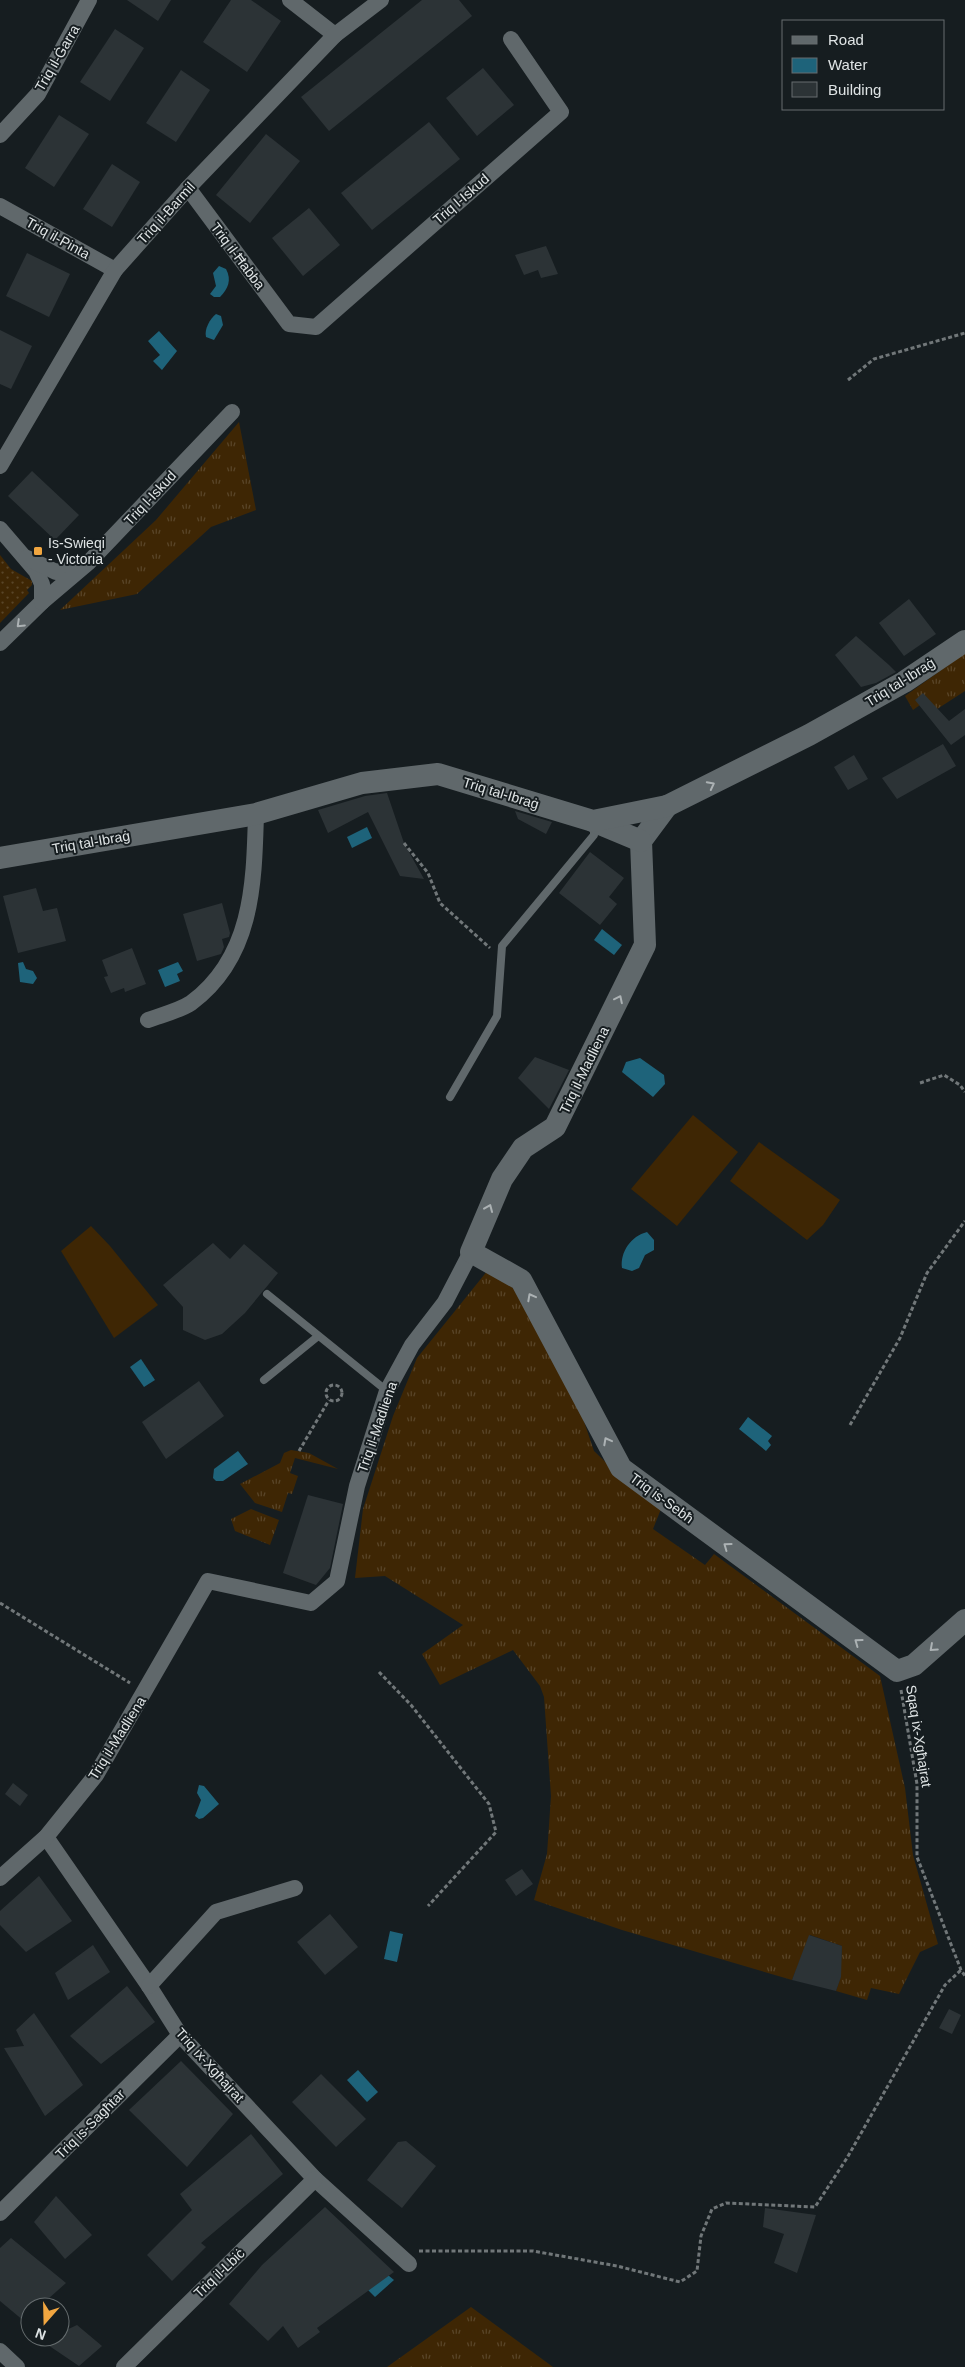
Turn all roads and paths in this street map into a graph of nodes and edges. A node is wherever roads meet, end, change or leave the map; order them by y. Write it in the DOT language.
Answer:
graph roads {
  1 [pos="89,0"];
  2 [pos="290,0"];
  3 [pos="381,0"];
  4 [pos="335,35"];
  5 [pos="511,39"];
  6 [pos="0,135"];
  7 [pos="188,188"];
  8 [pos="0,206"];
  9 [pos="115,270"];
  10 [pos="289,324"];
  11 [pos="965,333"];
  12 [pos="848,380"];
  13 [pos="232,412"];
  14 [pos="7,438"];
  15 [pos="0,466"];
  16 [pos="0,529"];
  17 [pos="0,546"];
  18 [pos="22,556"];
  19 [pos="88,563"];
  20 [pos="42,602"];
  21 [pos="965,640"];
  22 [pos="0,643"];
  23 [pos="667,806"];
  24 [pos="256,814"];
  25 [pos="593,821"];
  26 [pos="641,841"];
  27 [pos="404,843"];
  28 [pos="0,858"];
  29 [pos="501,959"];
  30 [pos="148,1020"];
  31 [pos="920,1083"];
  32 [pos="965,1092"];
  33 [pos="450,1097"];
  34 [pos="965,1221"];
  35 [pos="471,1252"];
  36 [pos="267,1294"];
  37 [pos="317,1337"];
  38 [pos="264,1380"];
  39 [pos="386,1391"];
  40 [pos="329,1400"];
  41 [pos="850,1425"];
  42 [pos="299,1451"];
  43 [pos="0,1603"];
  44 [pos="965,1620"];
  45 [pos="897,1671"];
  46 [pos="379,1672"];
  47 [pos="145,1693"];
  48 [pos="46,1837"];
  49 [pos="0,1878"];
  50 [pos="295,1888"];
  51 [pos="428,1906"];
  52 [pos="960,1970"];
  53 [pos="965,1976"];
  54 [pos="150,1986"];
  55 [pos="180,2035"];
  56 [pos="315,2179"];
  57 [pos="0,2213"];
  58 [pos="403,2258"];
  59 [pos="0,2351"];
  60 [pos="17,2367"];
  61 [pos="124,2367"];
  1 -- 6 [label="street, Triq il-Ġarra"];
  2 -- 4 [label="street"];
  3 -- 4 [label="street, Triq il-Barmil"];
  4 -- 7 [label="street, Triq il-Barmil"];
  5 -- 10 [label="street, Triq l-Iskud"];
  7 -- 9 [label="street, Triq il-Barmil"];
  7 -- 10 [label="street, Triq il-Ħabba"];
  8 -- 9 [label="street, Triq il-Pinta"];
  9 -- 14 [label="street, Triq il-Barmil"];
  11 -- 12 [label="path"];
  13 -- 19 [label="street, Triq l-Iskud"];
  14 -- 15 [label="street, Triq il-Barmil"];
  16 -- 18 [label="street"];
  17 -- 18 [label="street"];
  18 -- 19 [label="street"];
  18 -- 20 [label="street"];
  19 -- 20 [label="street, Triq l-Iskud"];
  20 -- 22 [label="street, Triq l-Iskud, one-way"];
  23 -- 21 [label="main road, Triq tal-Ibraġ, one-way"];
  23 -- 25 [label="main road, Triq tal-Ibraġ"];
  23 -- 26 [label="main road"];
  24 -- 25 [label="main road, Triq tal-Ibraġ"];
  24 -- 28 [label="main road, Triq tal-Ibraġ"];
  24 -- 30 [label="street"];
  25 -- 26 [label="main road"];
  25 -- 29 [label="lane"];
  35 -- 26 [label="main road, Triq il-Madliena, one-way"];
  27 -- 29 [label="path"];
  29 -- 33 [label="lane"];
  31 -- 32 [label="path"];
  34 -- 41 [label="path"];
  35 -- 39 [label="street, Triq il-Madliena"];
  45 -- 35 [label="main road, Triq is-Sebħ, one-way"];
  36 -- 37 [label="lane"];
  37 -- 38 [label="lane"];
  37 -- 39 [label="lane"];
  39 -- 47 [label="street, Triq il-Madliena"];
  40 -- 40 [label="path"];
  40 -- 42 [label="path"];
  43 -- 47 [label="path"];
  44 -- 45 [label="main road, one-way"];
  45 -- 52 [label="path, Sqaq ix-Xgħajrat"];
  46 -- 51 [label="path"];
  47 -- 48 [label="street, Triq il-Madliena"];
  48 -- 49 [label="street, Triq il-Madliena"];
  48 -- 54 [label="street, Triq ix-Xgħajrat"];
  50 -- 54 [label="street"];
  52 -- 53 [label="path, Sqaq ix-Xgħajrat"];
  52 -- 58 [label="path"];
  54 -- 55 [label="street, Triq ix-Xgħajrat"];
  55 -- 56 [label="street, Triq ix-Xgħajrat"];
  55 -- 57 [label="street, Triq is-Sagħtar"];
  56 -- 58 [label="street, Triq ix-Xgħajrat"];
  56 -- 61 [label="street, Triq il-Lbiċ"];
  59 -- 60 [label="street"];
}
